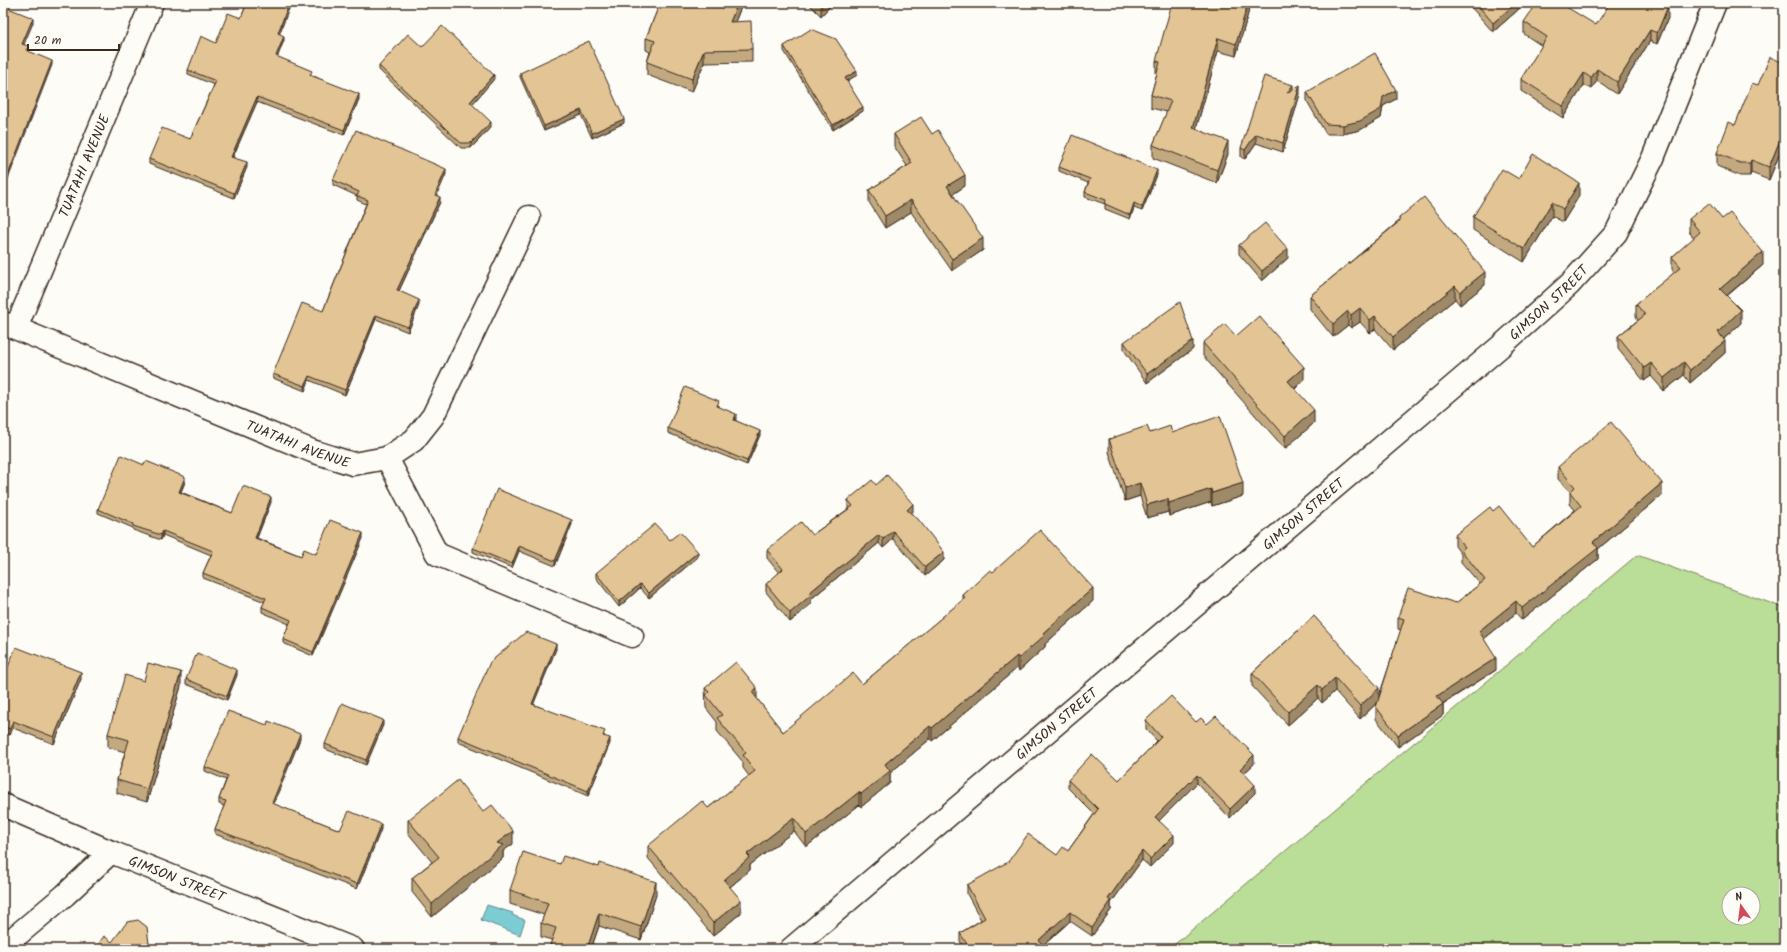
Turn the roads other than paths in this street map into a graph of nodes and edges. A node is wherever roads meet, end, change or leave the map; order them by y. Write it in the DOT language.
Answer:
graph roads {
  1 [pos="152,3"];
  2 [pos="1716,3"];
  3 [pos="529,217"];
  4 [pos="10,326"];
  5 [pos="387,458"];
  6 [pos="632,636"];
  7 [pos="3,805"];
  8 [pos="111,852"];
  9 [pos="3,947"];
  10 [pos="353,949"];
  11 [pos="791,949"];
  1 -- 4 [label="street, TUATAHI AVENUE"];
  2 -- 11 [label="street, GIMSON STREET"];
  3 -- 5 [label="street, TUATAHI AVENUE"];
  4 -- 5 [label="street, TUATAHI AVENUE"];
  5 -- 6 [label="street"];
  7 -- 8 [label="street, GIMSON STREET"];
  8 -- 9 [label="street"];
  8 -- 10 [label="street, GIMSON STREET"];
}
